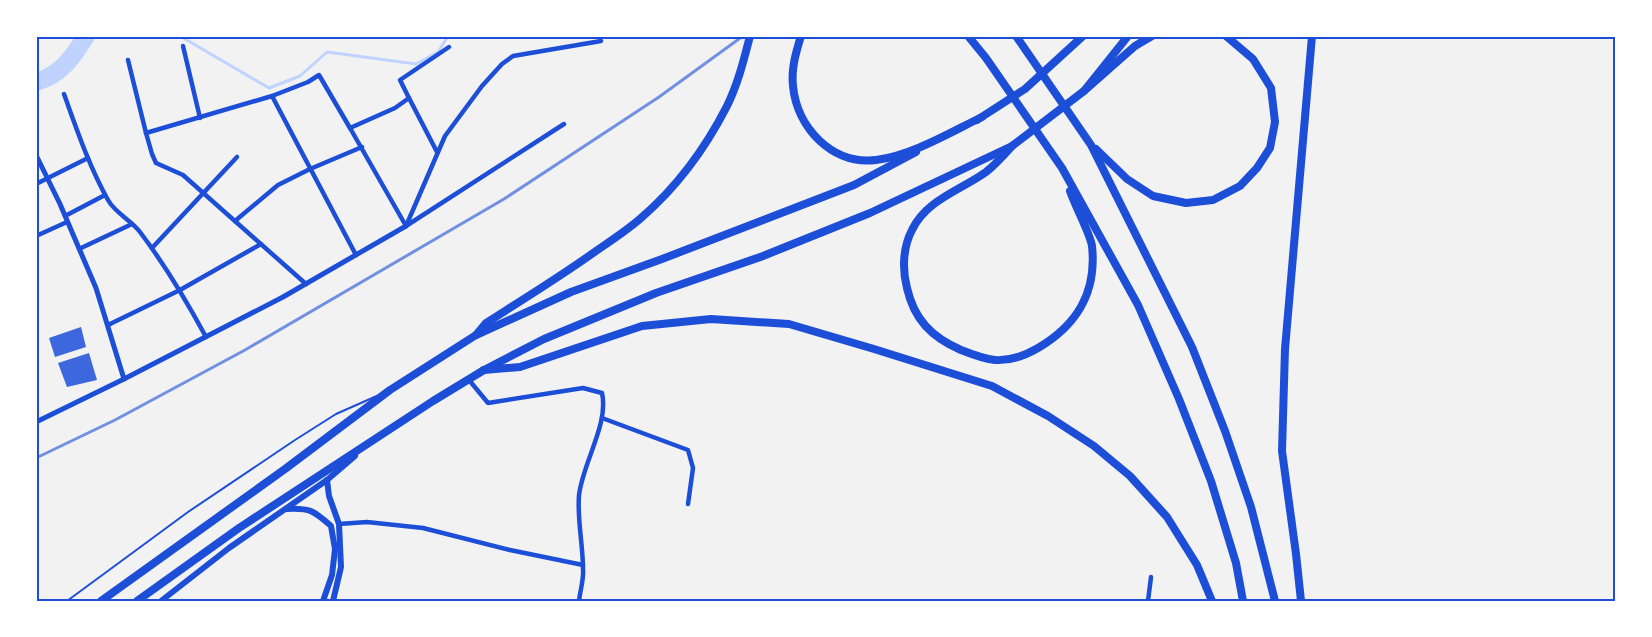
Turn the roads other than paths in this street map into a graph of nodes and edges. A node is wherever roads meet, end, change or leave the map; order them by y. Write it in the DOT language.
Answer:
graph roads {
  1 [pos="750,36"];
  2 [pos="801,36"];
  3 [pos="962,36"];
  4 [pos="968,36"];
  5 [pos="1083,36"];
  6 [pos="1128,36"];
  7 [pos="1152,36"];
  8 [pos="1226,36"];
  9 [pos="1312,36"];
  10 [pos="1017,37"];
  11 [pos="601,41"];
  12 [pos="183,46"];
  13 [pos="449,47"];
  14 [pos="986,58"];
  15 [pos="128,60"];
  16 [pos="1084,91"];
  17 [pos="64,94"];
  18 [pos="272,96"];
  19 [pos="409,98"];
  20 [pos="982,117"];
  21 [pos="200,118"];
  22 [pos="564,124"];
  23 [pos="350,128"];
  24 [pos="146,133"];
  25 [pos="1091,145"];
  26 [pos="1012,146"];
  27 [pos="362,147"];
  28 [pos="437,152"];
  29 [pos="36,155"];
  30 [pos="237,157"];
  31 [pos="88,158"];
  32 [pos="1062,168"];
  33 [pos="310,169"];
  34 [pos="47,178"];
  35 [pos="36,184"];
  36 [pos="203,193"];
  37 [pos="105,195"];
  38 [pos="66,219"];
  39 [pos="235,221"];
  40 [pos="132,224"];
  41 [pos="406,226"];
  42 [pos="36,236"];
  43 [pos="261,244"];
  44 [pos="152,248"];
  45 [pos="79,249"];
  46 [pos="356,255"];
  47 [pos="306,284"];
  48 [pos="180,290"];
  49 [pos="108,325"];
  50 [pos="476,335"];
  51 [pos="206,337"];
  52 [pos="484,370"];
  53 [pos="124,379"];
  54 [pos="469,380"];
  55 [pos="390,390"];
  56 [pos="602,418"];
  57 [pos="36,422"];
  58 [pos="377,436"];
  59 [pos="327,480"];
  60 [pos="688,504"];
  61 [pos="287,509"];
  62 [pos="339,524"];
  63 [pos="583,565"];
  64 [pos="1151,577"];
  65 [pos="67,601"];
  66 [pos="101,601"];
  67 [pos="137,601"];
  68 [pos="161,601"];
  69 [pos="323,601"];
  70 [pos="333,601"];
  71 [pos="579,601"];
  72 [pos="1148,601"];
  73 [pos="1212,601"];
  74 [pos="1243,601"];
  75 [pos="1275,601"];
  76 [pos="1301,601"];
  1 -- 50 [label="highway"];
  2 -- 20 [label="highway"];
  3 -- 14 [label="highway"];
  4 -- 14 [label="highway"];
  5 -- 20 [label="highway"];
  6 -- 16 [label="highway"];
  7 -- 16 [label="highway"];
  8 -- 25 [label="highway"];
  9 -- 76 [label="highway"];
  10 -- 25 [label="highway"];
  11 -- 28 [label="street"];
  12 -- 21 [label="street"];
  13 -- 19 [label="street"];
  14 -- 32 [label="highway"];
  15 -- 24 [label="street"];
  16 -- 26 [label="highway"];
  17 -- 31 [label="street"];
  18 -- 21 [label="street"];
  18 -- 23 [label="street"];
  18 -- 33 [label="street"];
  19 -- 23 [label="street"];
  19 -- 28 [label="street"];
  20 -- 50 [label="highway"];
  21 -- 24 [label="street"];
  22 -- 41 [label="street"];
  23 -- 27 [label="street"];
  24 -- 36 [label="street"];
  25 -- 75 [label="highway"];
  26 -- 32 [label="highway"];
  26 -- 52 [label="highway"];
  27 -- 33 [label="street"];
  27 -- 41 [label="street"];
  28 -- 41 [label="street"];
  29 -- 34 [label="street"];
  30 -- 36 [label="street"];
  31 -- 34 [label="street"];
  31 -- 37 [label="street"];
  32 -- 74 [label="highway"];
  33 -- 39 [label="street"];
  33 -- 46 [label="street"];
  34 -- 35 [label="street"];
  34 -- 38 [label="street"];
  36 -- 39 [label="street"];
  36 -- 44 [label="street"];
  37 -- 38 [label="street"];
  37 -- 40 [label="street"];
  38 -- 42 [label="street"];
  38 -- 45 [label="street"];
  39 -- 43 [label="street"];
  40 -- 44 [label="street"];
  40 -- 45 [label="street"];
  41 -- 46 [label="street"];
  43 -- 47 [label="street"];
  43 -- 48 [label="street"];
  44 -- 48 [label="street"];
  45 -- 49 [label="street"];
  46 -- 47 [label="street"];
  47 -- 51 [label="street"];
  48 -- 49 [label="street"];
  48 -- 51 [label="street"];
  49 -- 53 [label="street"];
  50 -- 55 [label="highway"];
  51 -- 53 [label="street"];
  52 -- 54 [label="highway"];
  52 -- 73 [label="highway"];
  53 -- 57 [label="street"];
  54 -- 56 [label="street"];
  54 -- 58 [label="highway"];
  55 -- 65 [label="lane"];
  55 -- 66 [label="highway"];
  56 -- 60 [label="street"];
  56 -- 63 [label="street"];
  58 -- 59 [label="main road"];
  58 -- 67 [label="highway"];
  59 -- 61 [label="main road"];
  59 -- 62 [label="main road"];
  61 -- 68 [label="main road"];
  61 -- 69 [label="main road"];
  62 -- 63 [label="street"];
  62 -- 70 [label="main road"];
  63 -- 71 [label="street"];
  64 -- 72 [label="street"];
}
